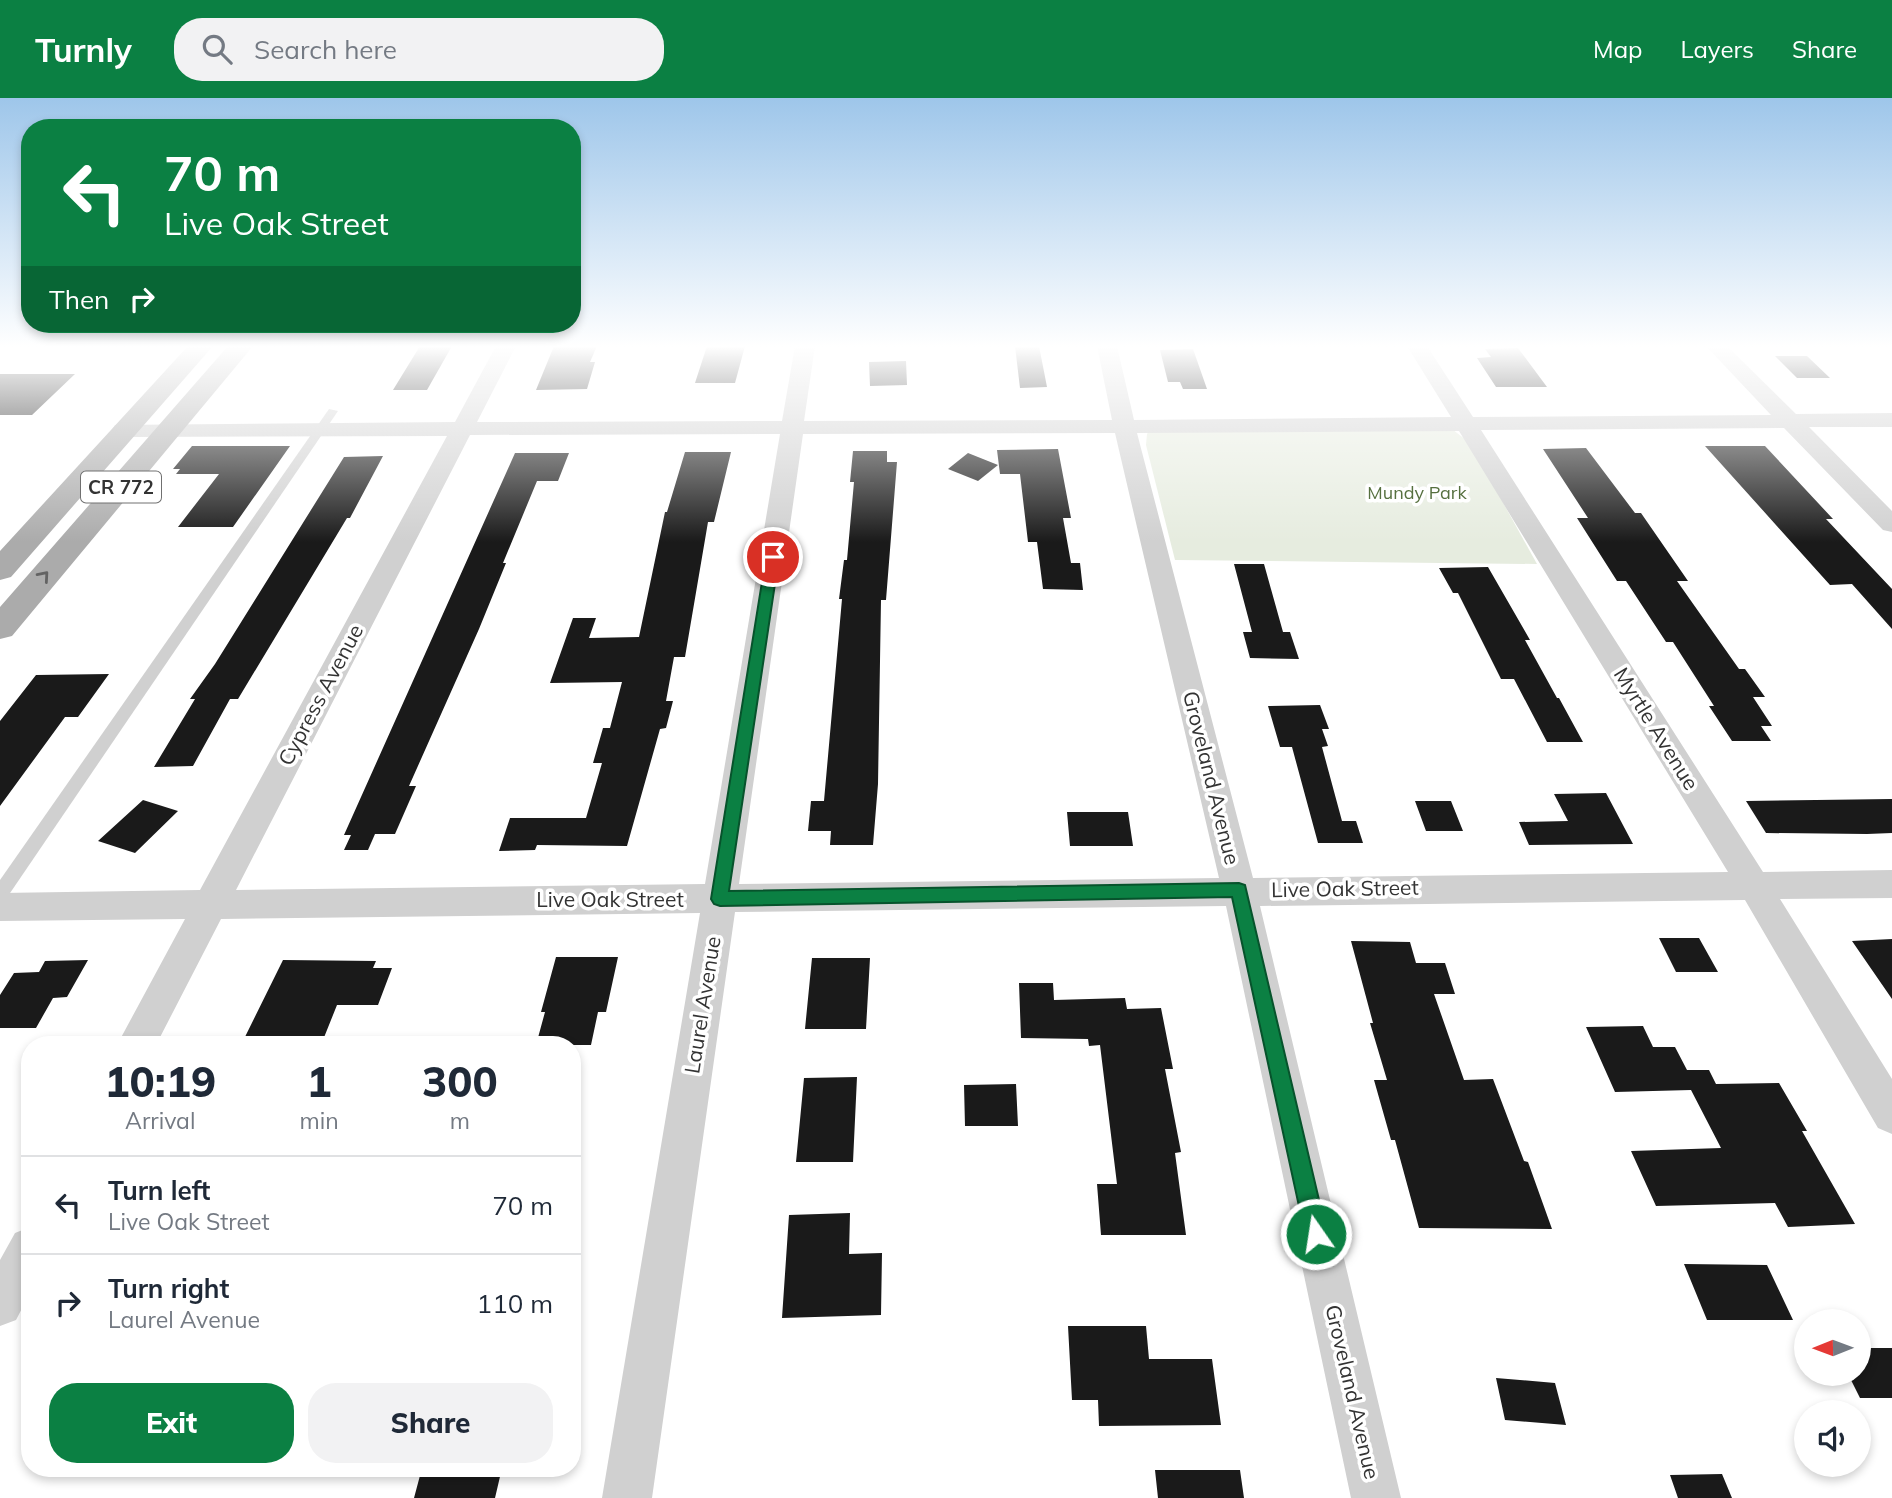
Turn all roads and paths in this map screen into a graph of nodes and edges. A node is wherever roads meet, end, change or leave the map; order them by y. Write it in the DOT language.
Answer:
graph roads {
  1 [pos="140,411"];
  2 [pos="186,411"];
  3 [pos="472,411"];
  4 [pos="796,411"];
  5 [pos="1121,411"];
  6 [pos="1458,411"];
  7 [pos="1543,411"];
  8 [pos="1780,411"];
  9 [pos="1460,414"];
  10 [pos="1122,417"];
  11 [pos="795,418"];
  12 [pos="327,420"];
  13 [pos="1892,420"];
  14 [pos="131,421"];
  15 [pos="178,421"];
  16 [pos="467,421"];
  17 [pos="1790,421"];
  18 [pos="1892,525"];
  19 [pos="0,570"];
  20 [pos="0,628"];
  21 [pos="1753,884"];
  22 [pos="1892,884"];
  23 [pos="1239,890"];
  24 [pos="0,894"];
  25 [pos="720,899"];
  26 [pos="211,903"];
  27 [pos="0,907"];
  28 [pos="141,1036"];
  29 [pos="1892,1115"];
  30 [pos="21,1265"];
  31 [pos="0,1304"];
  32 [pos="627,1498"];
  33 [pos="1376,1498"];
  1 -- 14 [label="main road, CR 772"];
  2 -- 15 [label="main road, CR 772"];
  3 -- 16 [label="street, Cypress Avenue"];
  4 -- 11 [label="street, Laurel Avenue"];
  5 -- 10 [label="street, Groveland Avenue"];
  6 -- 9 [label="street, Myrtle Avenue"];
  7 -- 9 [label="street"];
  8 -- 17 [label="street"];
  9 -- 10 [label="street"];
  9 -- 17 [label="street"];
  9 -- 21 [label="street, Myrtle Avenue"];
  10 -- 11 [label="street"];
  10 -- 23 [label="street, Groveland Avenue"];
  11 -- 16 [label="street"];
  11 -- 25 [label="street, Laurel Avenue"];
  12 -- 15 [label="street"];
  12 -- 16 [label="street"];
  12 -- 24 [label="lane"];
  13 -- 17 [label="street"];
  14 -- 15 [label="street"];
  14 -- 19 [label="main road, CR 772"];
  20 -- 15 [label="main road, CR 772, one-way"];
  16 -- 26 [label="street, Cypress Avenue"];
  17 -- 18 [label="street"];
  21 -- 22 [label="street, Live Oak Street"];
  21 -- 23 [label="street, Live Oak Street"];
  21 -- 29 [label="street, Myrtle Avenue"];
  23 -- 25 [label="street, Live Oak Street"];
  23 -- 33 [label="street, Groveland Avenue"];
  25 -- 26 [label="street, Live Oak Street"];
  25 -- 32 [label="street, Laurel Avenue"];
  26 -- 27 [label="street, Live Oak Street"];
  26 -- 28 [label="street, Cypress Avenue"];
  30 -- 31 [label="street"];
}
